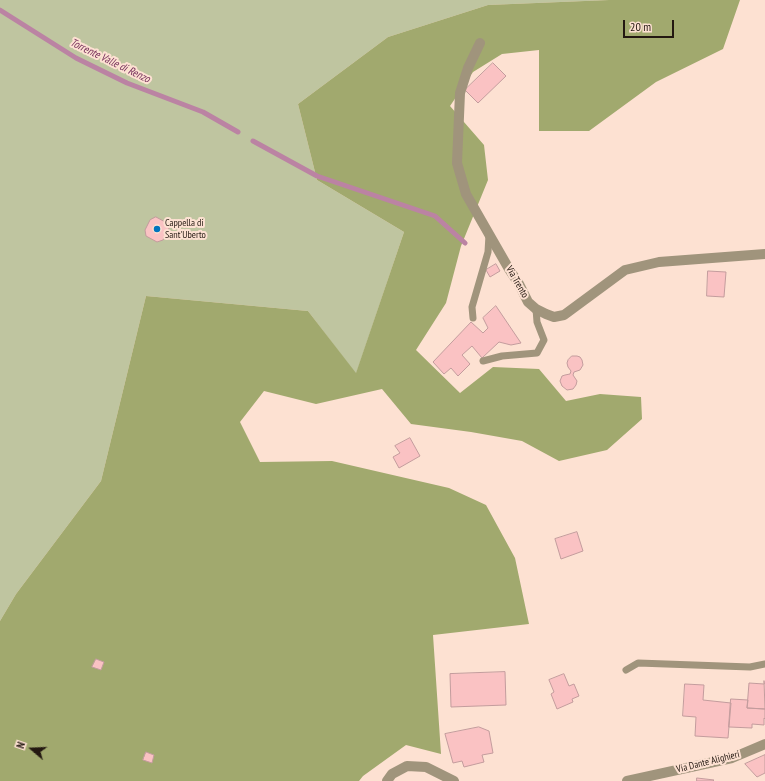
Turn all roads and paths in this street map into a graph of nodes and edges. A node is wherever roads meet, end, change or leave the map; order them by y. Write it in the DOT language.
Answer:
graph roads {
  1 [pos="480,43"];
  2 [pos="489,233"];
  3 [pos="765,254"];
  4 [pos="536,309"];
  5 [pos="473,318"];
  6 [pos="483,361"];
  7 [pos="765,664"];
  8 [pos="626,670"];
  9 [pos="765,744"];
  10 [pos="387,781"];
  11 [pos="454,781"];
  12 [pos="627,781"];
  1 -- 2 [label="street, Via Trento"];
  2 -- 4 [label="street, Via Trento"];
  2 -- 5 [label="lane"];
  3 -- 4 [label="street, Via Trento"];
  4 -- 6 [label="lane"];
  7 -- 8 [label="lane"];
  9 -- 12 [label="street, Via Dante Alighieri"];
  10 -- 11 [label="street"];
}
